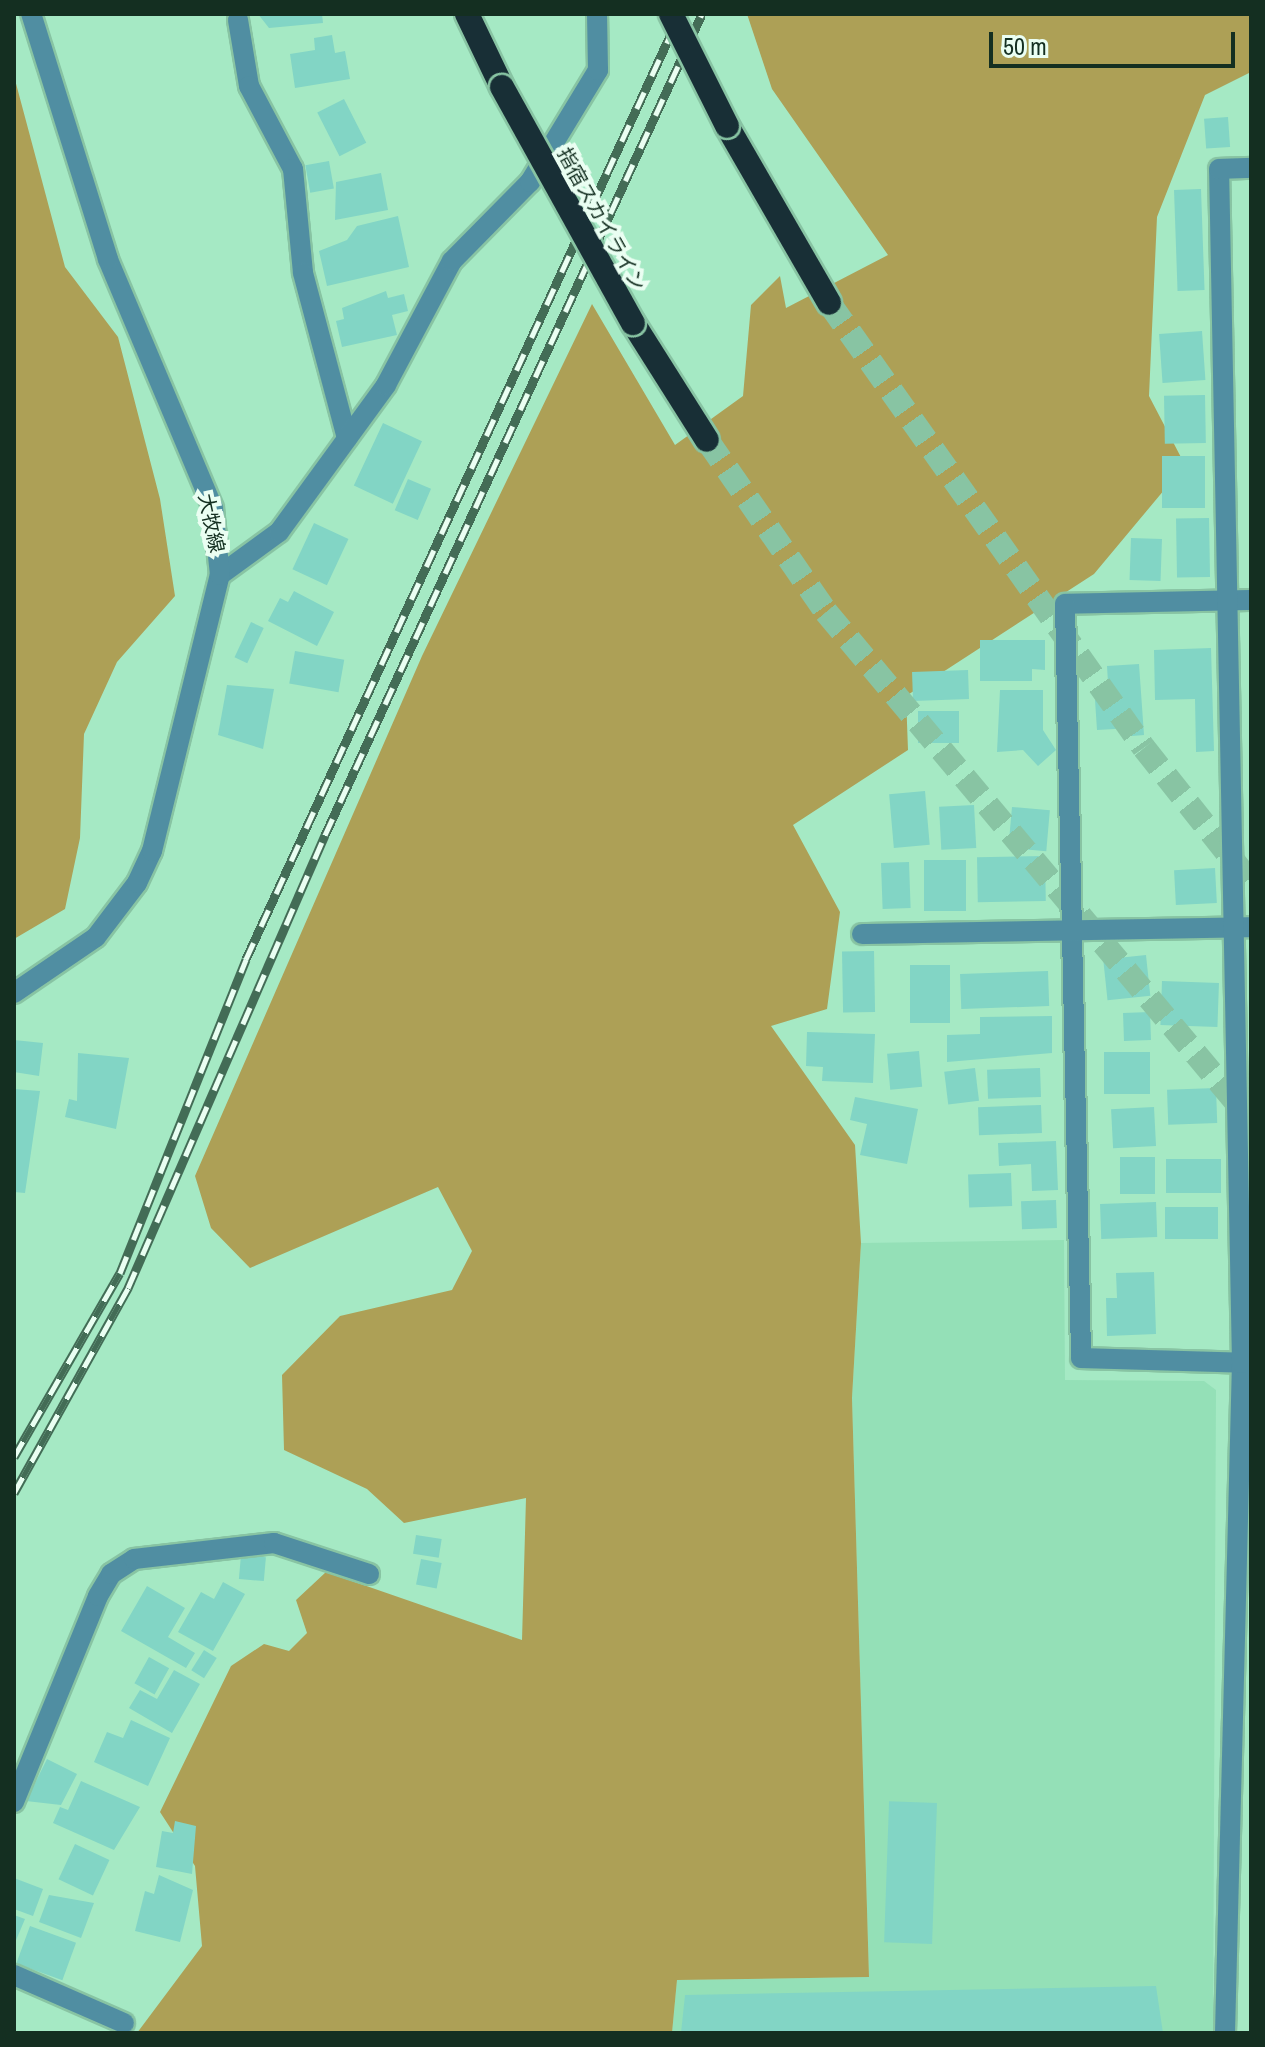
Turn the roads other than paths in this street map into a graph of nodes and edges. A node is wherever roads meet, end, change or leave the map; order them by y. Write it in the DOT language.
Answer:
graph roads {
  1 [pos="31,14"];
  2 [pos="467,14"];
  3 [pos="597,14"];
  4 [pos="671,14"];
  5 [pos="238,20"];
  6 [pos="1251,168"];
  7 [pos="829,303"];
  8 [pos="347,438"];
  9 [pos="707,440"];
  10 [pos="220,575"];
  11 [pos="1251,600"];
  12 [pos="1229,601"];
  13 [pos="1244,927"];
  14 [pos="1073,930"];
  15 [pos="862,934"];
  16 [pos="14,993"];
  17 [pos="1245,1079"];
  18 [pos="1246,1229"];
  19 [pos="1246,1363"];
  20 [pos="369,1574"];
  21 [pos="14,1802"];
  22 [pos="14,1975"];
  23 [pos="124,2023"];
  24 [pos="1225,2033"];
  1 -- 10 [label="street, 大牧線"];
  2 -- 9 [label="highway, 指宿スカイライン, bridge"];
  3 -- 8 [label="street"];
  4 -- 7 [label="highway, bridge"];
  5 -- 8 [label="street"];
  6 -- 12 [label="street"];
  8 -- 10 [label="street"];
  10 -- 16 [label="street, 大牧線"];
  11 -- 12 [label="street"];
  12 -- 13 [label="street"];
  12 -- 14 [label="street"];
  13 -- 14 [label="street"];
  13 -- 17 [label="street"];
  14 -- 15 [label="street"];
  14 -- 19 [label="street"];
  17 -- 18 [label="street"];
  18 -- 19 [label="street"];
  19 -- 24 [label="street"];
  20 -- 21 [label="street"];
  22 -- 23 [label="street"];
}
